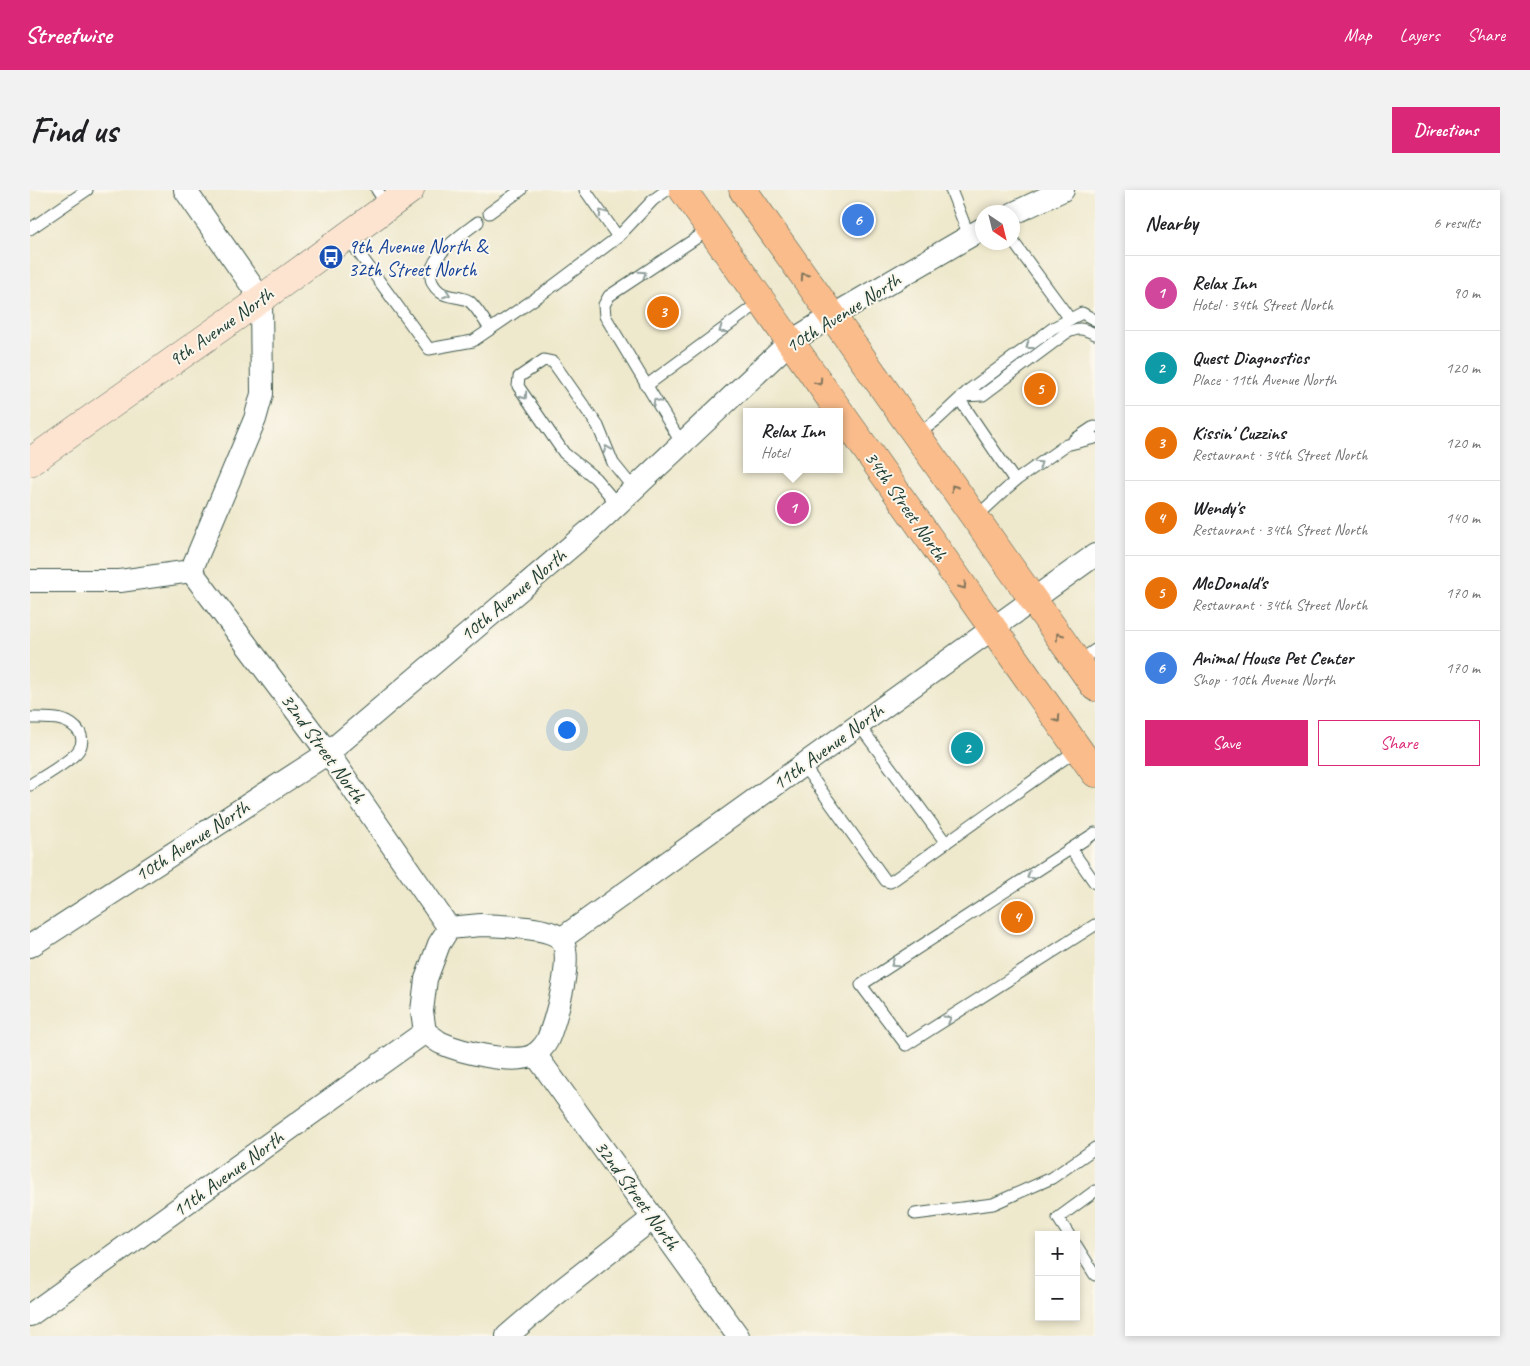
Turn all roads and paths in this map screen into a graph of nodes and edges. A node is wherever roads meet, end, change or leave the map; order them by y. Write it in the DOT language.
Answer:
graph roads {
  1 [pos="87,190"];
  2 [pos="185,190"];
  3 [pos="410,190"];
  4 [pos="521,190"];
  5 [pos="586,190"];
  6 [pos="667,190"];
  7 [pos="682,190"];
  8 [pos="951,190"];
  9 [pos="1063,190"];
  10 [pos="749,192"];
  11 [pos="382,198"];
  12 [pos="1020,210"];
  13 [pos="489,214"];
  14 [pos="478,222"];
  15 [pos="30,229"];
  16 [pos="710,229"];
  17 [pos="975,230"];
  18 [pos="975,233"];
  19 [pos="347,236"];
  20 [pos="618,237"];
  21 [pos="1019,250"];
  22 [pos="261,300"];
  23 [pos="761,301"];
  24 [pos="832,316"];
  25 [pos="1070,319"];
  26 [pos="1095,320"];
  27 [pos="490,330"];
  28 [pos="1095,334"];
  29 [pos="790,342"];
  30 [pos="646,386"];
  31 [pos="961,398"];
  32 [pos="837,408"];
  33 [pos="843,417"];
  34 [pos="1094,429"];
  35 [pos="917,436"];
  36 [pos="682,444"];
  37 [pos="30,462"];
  38 [pos="1015,481"];
  39 [pos="634,489"];
  40 [pos="617,504"];
  41 [pos="975,518"];
  42 [pos="1095,555"];
  43 [pos="191,571"];
  44 [pos="30,581"];
  45 [pos="1033,599"];
  46 [pos="992,628"];
  47 [pos="1086,656"];
  48 [pos="1095,687"];
  49 [pos="30,718"];
  50 [pos="859,725"];
  51 [pos="1078,749"];
  52 [pos="328,753"];
  53 [pos="803,765"];
  54 [pos="1095,773"];
  55 [pos="30,785"];
  56 [pos="1095,833"];
  57 [pos="946,843"];
  58 [pos="1071,850"];
  59 [pos="1095,883"];
  60 [pos="1095,925"];
  61 [pos="449,928"];
  62 [pos="561,938"];
  63 [pos="30,946"];
  64 [pos="425,1032"];
  65 [pos="535,1054"];
  66 [pos="1095,1148"];
  67 [pos="1095,1191"];
  68 [pos="915,1214"];
  69 [pos="653,1218"];
  70 [pos="1067,1231"];
  71 [pos="1080,1252"];
  72 [pos="1095,1275"];
  73 [pos="30,1315"];
  74 [pos="507,1336"];
  75 [pos="738,1336"];
  1 -- 15 [label="lane"];
  2 -- 22 [label="street"];
  3 -- 11 [label="street, 9th Avenue North"];
  4 -- 13 [label="lane"];
  20 -- 5 [label="lane, one-way"];
  6 -- 20 [label="lane"];
  7 -- 16 [label="highway, 34th Street North"];
  8 -- 17 [label="lane"];
  9 -- 12 [label="street"];
  24 -- 10 [label="highway, one-way"];
  11 -- 19 [label="street, 9th Avenue North"];
  14 -- 27 [label="lane, one-way"];
  16 -- 23 [label="highway, 34th Street North"];
  30 -- 16 [label="lane, one-way"];
  18 -- 24 [label="street, 10th Avenue North"];
  19 -- 22 [label="street, 9th Avenue North"];
  19 -- 27 [label="lane"];
  20 -- 27 [label="lane"];
  21 -- 25 [label="lane"];
  22 -- 37 [label="street, 9th Avenue North"];
  22 -- 43 [label="street"];
  23 -- 29 [label="highway, 34th Street North"];
  23 -- 30 [label="lane, one-way"];
  24 -- 29 [label="street, 10th Avenue North"];
  24 -- 35 [label="highway"];
  25 -- 26 [label="lane"];
  25 -- 31 [label="lane, one-way"];
  28 -- 31 [label="lane"];
  29 -- 32 [label="highway, 34th Street North, one-way"];
  29 -- 36 [label="street, 10th Avenue North"];
  36 -- 30 [label="lane, one-way"];
  31 -- 35 [label="lane"];
  31 -- 38 [label="lane"];
  33 -- 46 [label="highway, 34th Street North, one-way"];
  38 -- 34 [label="lane, one-way"];
  41 -- 35 [label="highway, one-way"];
  36 -- 39 [label="street, 10th Avenue North"];
  38 -- 41 [label="lane"];
  39 -- 40 [label="street, 10th Avenue North"];
  39 -- 40 [label="lane, one-way"];
  40 -- 52 [label="street, 10th Avenue North"];
  41 -- 45 [label="highway"];
  42 -- 45 [label="street, 11th Avenue North"];
  43 -- 44 [label="street"];
  43 -- 52 [label="street, 32nd Street North"];
  45 -- 46 [label="street, 11th Avenue North"];
  47 -- 45 [label="highway, one-way"];
  46 -- 50 [label="street, 11th Avenue North"];
  46 -- 51 [label="highway, 34th Street North, one-way"];
  47 -- 48 [label="highway"];
  49 -- 55 [label="lane"];
  50 -- 53 [label="street, 11th Avenue North"];
  50 -- 57 [label="lane"];
  51 -- 54 [label="highway, 34th Street North"];
  51 -- 57 [label="lane"];
  52 -- 61 [label="street, 32nd Street North"];
  52 -- 63 [label="street, 10th Avenue North"];
  53 -- 57 [label="lane"];
  53 -- 62 [label="street, 11th Avenue North"];
  56 -- 58 [label="lane"];
  58 -- 59 [label="lane"];
  58 -- 60 [label="lane, one-way"];
  61 -- 62 [label="street"];
  61 -- 64 [label="street"];
  62 -- 65 [label="street"];
  64 -- 65 [label="street"];
  64 -- 73 [label="street, 11th Avenue North"];
  65 -- 69 [label="street, 32nd Street North"];
  66 -- 68 [label="lane"];
  67 -- 70 [label="lane"];
  69 -- 74 [label="street"];
  69 -- 75 [label="street, 32nd Street North"];
  71 -- 72 [label="lane"];
}
